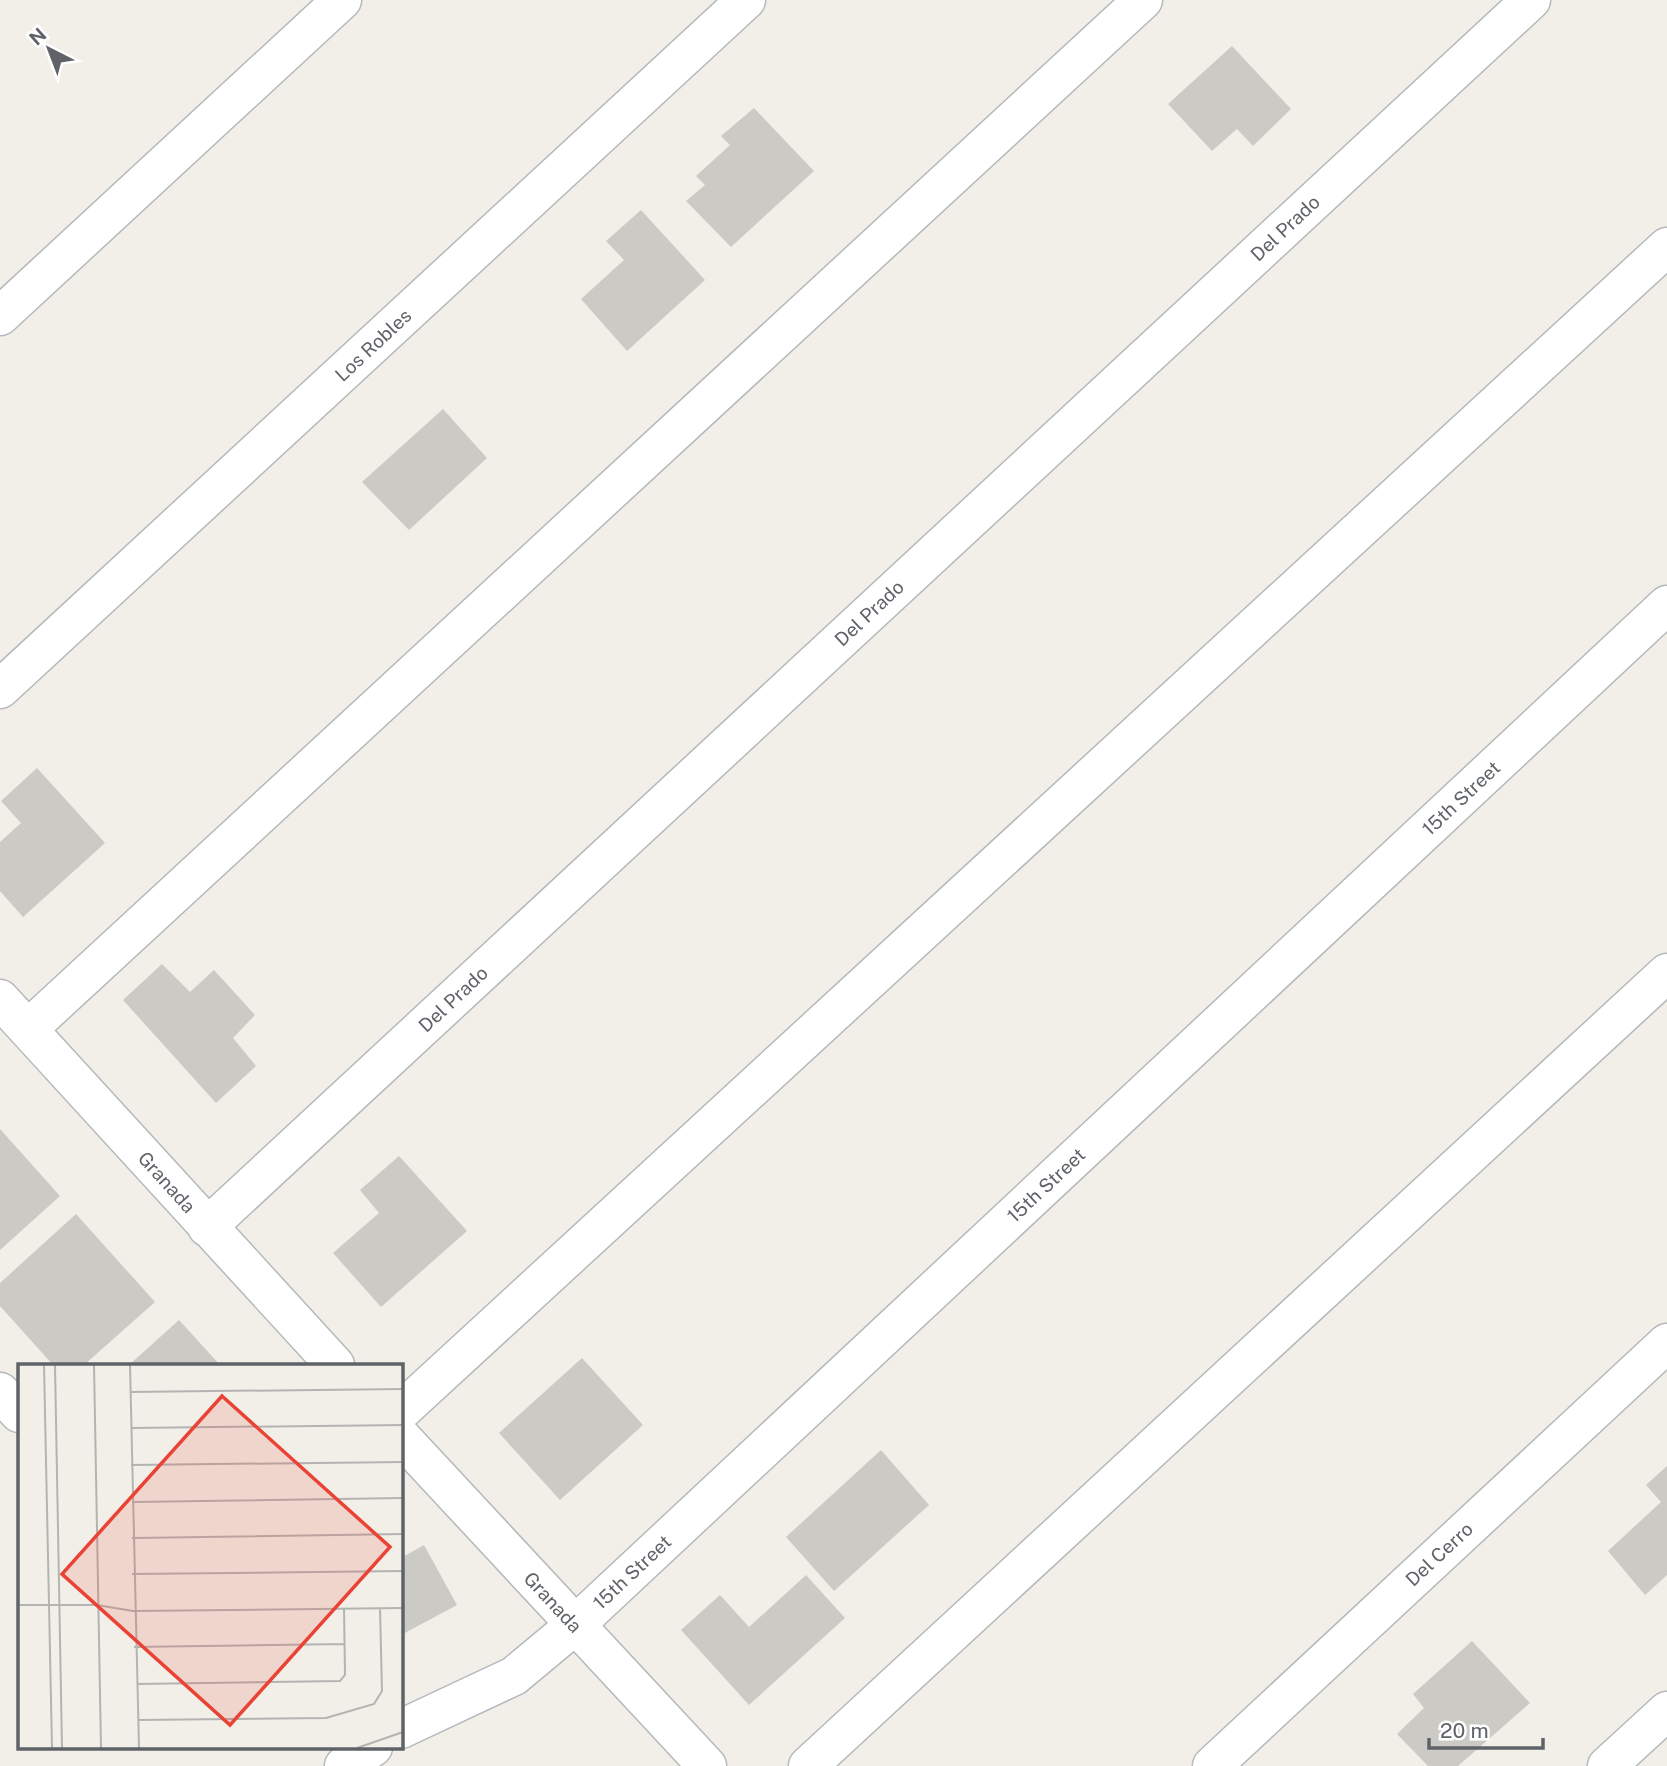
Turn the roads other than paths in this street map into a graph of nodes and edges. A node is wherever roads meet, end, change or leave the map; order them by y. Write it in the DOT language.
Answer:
graph roads {
  1 [pos="342,0"];
  2 [pos="746,0"];
  3 [pos="1143,0"];
  4 [pos="1531,0"];
  5 [pos="1667,247"];
  6 [pos="0,316"];
  7 [pos="1667,605"];
  8 [pos="0,690"];
  9 [pos="1667,973"];
  10 [pos="0,999"];
  11 [pos="28,1029"];
  12 [pos="207,1227"];
  13 [pos="1667,1343"];
  14 [pos="334,1364"];
  15 [pos="0,1392"];
  16 [pos="402,1410"];
  17 [pos="18,1412"];
  18 [pos="402,1438"];
  19 [pos="574,1626"];
  20 [pos="1667,1711"];
  21 [pos="402,1729"];
  22 [pos="707,1766"];
  23 [pos="808,1766"];
  24 [pos="1212,1766"];
  25 [pos="1607,1766"];
  1 -- 6 [label="street"];
  2 -- 8 [label="street, Los Robles"];
  3 -- 11 [label="street"];
  4 -- 12 [label="street, Del Prado"];
  5 -- 16 [label="street"];
  7 -- 19 [label="street, 15th Street"];
  9 -- 23 [label="street"];
  10 -- 11 [label="street, Granada"];
  11 -- 12 [label="street, Granada"];
  12 -- 14 [label="street, Granada"];
  13 -- 24 [label="street, Del Cerro"];
  15 -- 17 [label="street"];
  18 -- 19 [label="street, Granada"];
  19 -- 21 [label="street, 15th Street"];
  19 -- 22 [label="street, Granada"];
  20 -- 25 [label="street"];
}
